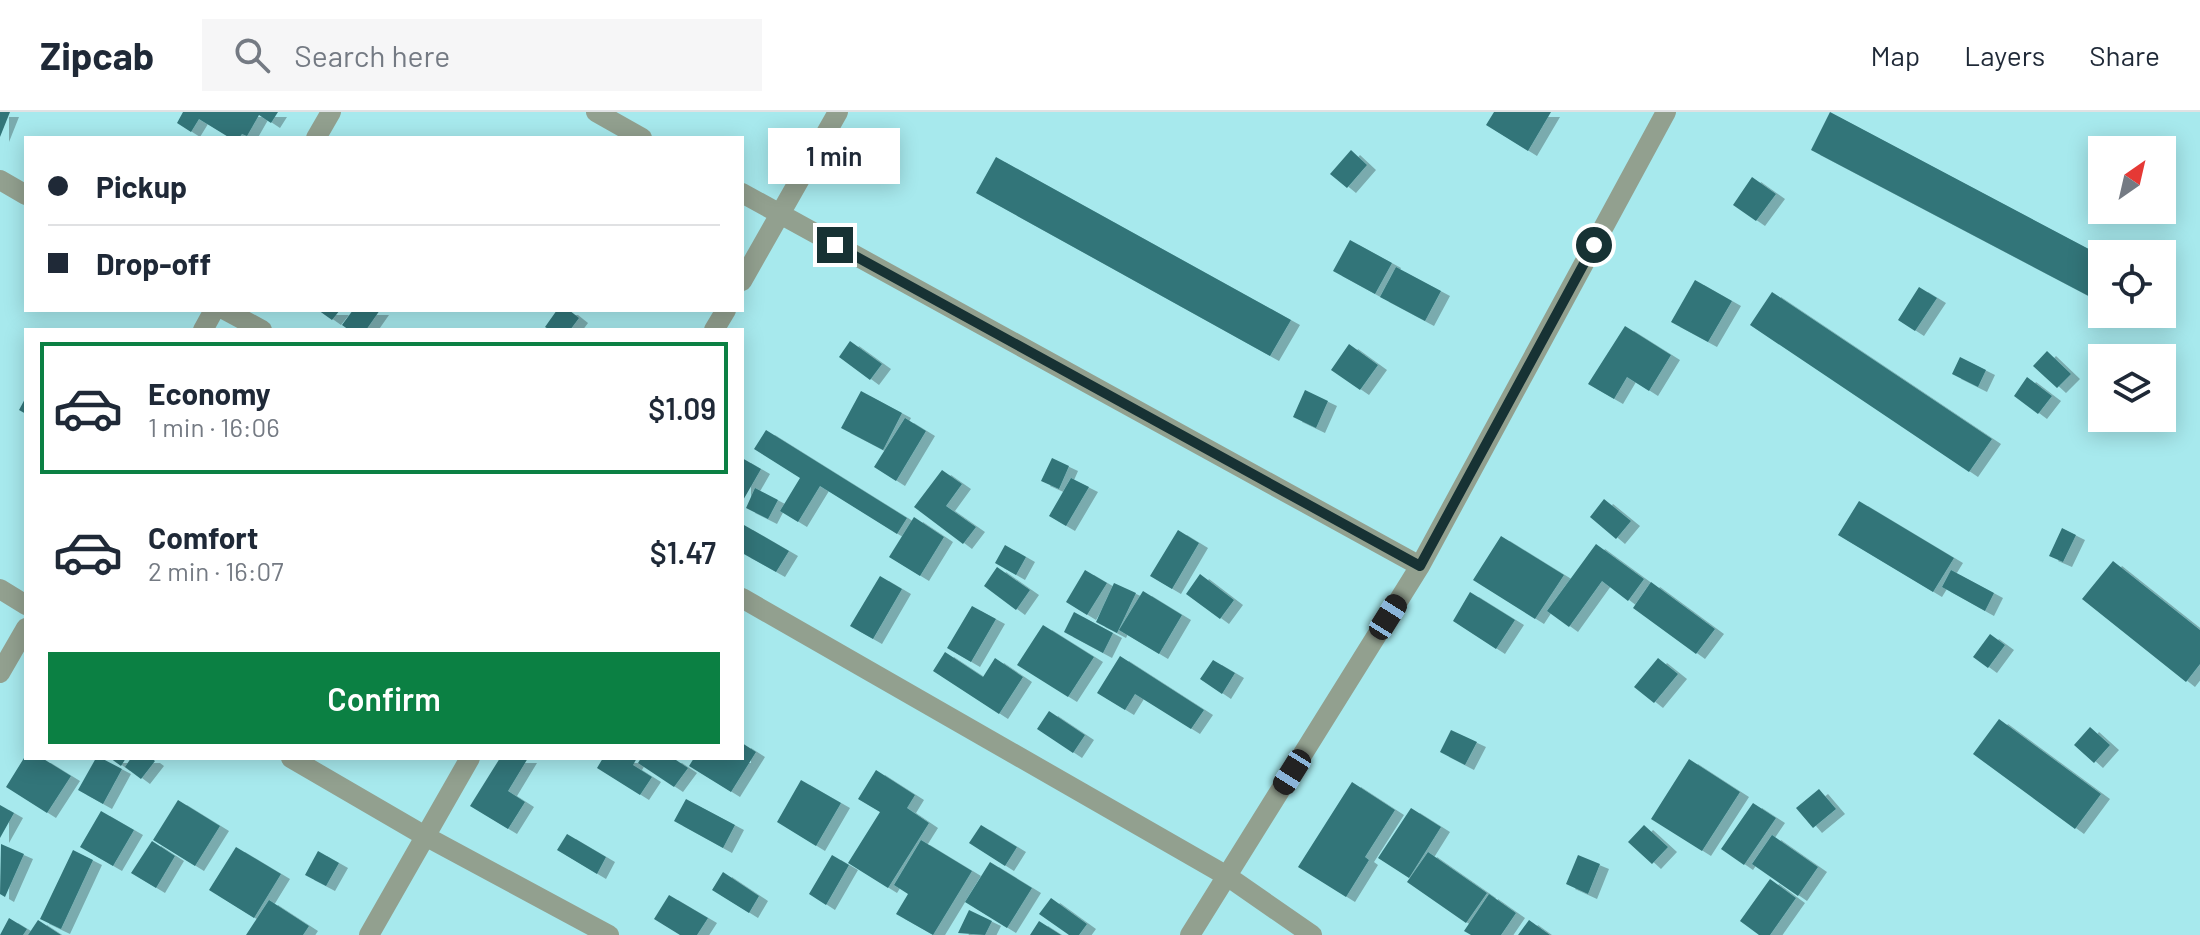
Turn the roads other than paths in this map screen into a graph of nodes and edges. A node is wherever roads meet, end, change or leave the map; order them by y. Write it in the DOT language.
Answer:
graph roads {
  1 [pos="331,112"];
  2 [pos="596,112"];
  3 [pos="838,112"];
  4 [pos="1666,112"];
  5 [pos="317,136"];
  6 [pos="638,136"];
  7 [pos="0,180"];
  8 [pos="24,194"];
  9 [pos="744,194"];
  10 [pos="780,214"];
  11 [pos="744,277"];
  12 [pos="229,312"];
  13 [pos="258,328"];
  14 [pos="1420,566"];
  15 [pos="0,589"];
  16 [pos="744,599"];
  17 [pos="24,604"];
  18 [pos="24,631"];
  19 [pos="0,673"];
  20 [pos="294,760"];
  21 [pos="469,760"];
  22 [pos="425,836"];
  23 [pos="1227,876"];
  24 [pos="369,935"];
  25 [pos="609,935"];
  26 [pos="1190,935"];
  27 [pos="1312,935"];
  1 -- 5 [label="street"];
  2 -- 6 [label="street"];
  3 -- 10 [label="street"];
  4 -- 14 [label="street"];
  7 -- 8 [label="street"];
  9 -- 10 [label="street"];
  10 -- 11 [label="street"];
  10 -- 14 [label="street"];
  12 -- 13 [label="street"];
  14 -- 23 [label="street"];
  15 -- 17 [label="street"];
  16 -- 23 [label="street"];
  18 -- 19 [label="street"];
  20 -- 22 [label="street"];
  21 -- 22 [label="street"];
  22 -- 24 [label="street"];
  22 -- 25 [label="street"];
  23 -- 26 [label="street"];
  23 -- 27 [label="street"];
}
